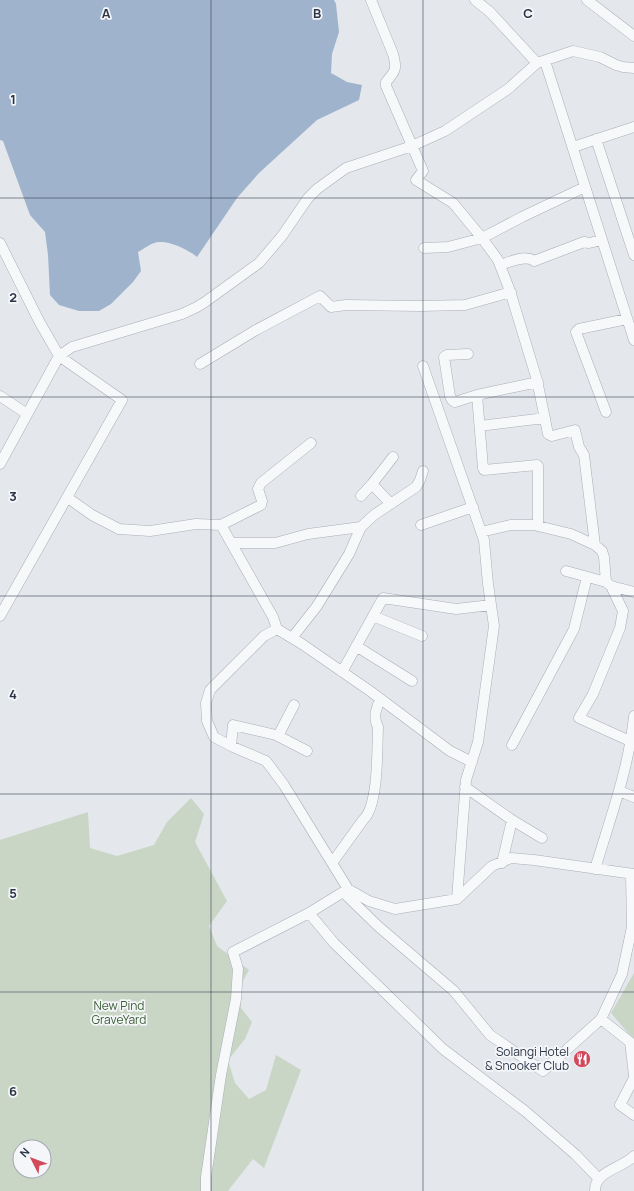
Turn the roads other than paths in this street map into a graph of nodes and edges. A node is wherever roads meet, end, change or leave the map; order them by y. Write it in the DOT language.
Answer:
graph roads {
  1 [pos="371,0"];
  2 [pos="475,0"];
  3 [pos="587,0"];
  4 [pos="634,36"];
  5 [pos="541,62"];
  6 [pos="634,68"];
  7 [pos="634,127"];
  8 [pos="596,140"];
  9 [pos="412,146"];
  10 [pos="573,147"];
  11 [pos="585,187"];
  12 [pos="482,238"];
  13 [pos="602,240"];
  14 [pos="0,243"];
  15 [pos="424,248"];
  16 [pos="634,255"];
  17 [pos="500,265"];
  18 [pos="511,292"];
  19 [pos="628,319"];
  20 [pos="634,340"];
  21 [pos="468,354"];
  22 [pos="59,356"];
  23 [pos="200,364"];
  24 [pos="423,366"];
  25 [pos="538,382"];
  26 [pos="477,395"];
  27 [pos="0,396"];
  28 [pos="606,412"];
  29 [pos="27,414"];
  30 [pos="545,418"];
  31 [pos="480,426"];
  32 [pos="311,443"];
  33 [pos="393,457"];
  34 [pos="0,464"];
  35 [pos="423,471"];
  36 [pos="372,484"];
  37 [pos="361,496"];
  38 [pos="68,498"];
  39 [pos="391,504"];
  40 [pos="473,507"];
  41 [pos="222,525"];
  42 [pos="421,525"];
  43 [pos="538,526"];
  44 [pos="361,527"];
  45 [pos="481,532"];
  46 [pos="231,543"];
  47 [pos="595,545"];
  48 [pos="566,571"];
  49 [pos="587,577"];
  50 [pos="609,584"];
  51 [pos="634,592"];
  52 [pos="490,605"];
  53 [pos="0,616"];
  54 [pos="373,616"];
  55 [pos="277,629"];
  56 [pos="422,636"];
  57 [pos="292,638"];
  58 [pos="356,646"];
  59 [pos="342,672"];
  60 [pos="412,681"];
  61 [pos="381,699"];
  62 [pos="294,704"];
  63 [pos="634,716"];
  64 [pos="278,736"];
  65 [pos="512,745"];
  66 [pos="231,746"];
  67 [pos="631,749"];
  68 [pos="308,752"];
  69 [pos="472,762"];
  70 [pos="465,787"];
  71 [pos="619,791"];
  72 [pos="634,797"];
  73 [pos="512,820"];
  74 [pos="542,838"];
  75 [pos="502,862"];
  76 [pos="332,863"];
  77 [pos="595,869"];
  78 [pos="633,874"];
  79 [pos="348,888"];
  80 [pos="457,899"];
  81 [pos="309,913"];
  82 [pos="601,1019"];
  83 [pos="634,1077"];
  84 [pos="634,1115"];
  85 [pos="634,1156"];
  86 [pos="599,1179"];
  87 [pos="206,1191"];
  88 [pos="595,1191"];
  1 -- 9 [label="street"];
  2 -- 5 [label="street"];
  3 -- 4 [label="street"];
  5 -- 6 [label="street"];
  5 -- 9 [label="street"];
  5 -- 10 [label="street"];
  7 -- 8 [label="street"];
  8 -- 10 [label="street"];
  8 -- 16 [label="street"];
  9 -- 12 [label="street"];
  9 -- 22 [label="street"];
  10 -- 11 [label="street"];
  11 -- 12 [label="street"];
  11 -- 13 [label="street"];
  12 -- 15 [label="street"];
  12 -- 17 [label="street"];
  13 -- 17 [label="street"];
  13 -- 19 [label="street"];
  14 -- 22 [label="street"];
  17 -- 18 [label="street"];
  18 -- 23 [label="street"];
  18 -- 25 [label="street"];
  19 -- 20 [label="street"];
  19 -- 28 [label="street"];
  21 -- 26 [label="street"];
  22 -- 29 [label="street"];
  22 -- 38 [label="street"];
  24 -- 40 [label="street"];
  25 -- 26 [label="street"];
  25 -- 30 [label="street"];
  26 -- 31 [label="street"];
  27 -- 29 [label="street"];
  29 -- 34 [label="street"];
  30 -- 31 [label="street"];
  30 -- 47 [label="street"];
  31 -- 43 [label="street"];
  32 -- 41 [label="street"];
  33 -- 36 [label="street"];
  35 -- 39 [label="street"];
  36 -- 37 [label="street"];
  36 -- 39 [label="street"];
  38 -- 41 [label="street"];
  38 -- 53 [label="street"];
  39 -- 44 [label="street"];
  40 -- 42 [label="street"];
  40 -- 45 [label="street"];
  41 -- 46 [label="street"];
  43 -- 45 [label="street"];
  43 -- 47 [label="street"];
  44 -- 46 [label="street"];
  44 -- 57 [label="street"];
  45 -- 52 [label="street"];
  46 -- 55 [label="street"];
  47 -- 50 [label="street"];
  48 -- 49 [label="street"];
  49 -- 50 [label="street"];
  49 -- 65 [label="street"];
  50 -- 51 [label="street"];
  50 -- 67 [label="street"];
  52 -- 54 [label="street"];
  52 -- 69 [label="street"];
  54 -- 56 [label="street"];
  54 -- 58 [label="street"];
  55 -- 57 [label="street"];
  55 -- 66 [label="street"];
  57 -- 59 [label="street"];
  58 -- 59 [label="street"];
  58 -- 60 [label="street"];
  59 -- 61 [label="street"];
  61 -- 69 [label="street"];
  61 -- 76 [label="street"];
  62 -- 64 [label="street"];
  63 -- 67 [label="street"];
  64 -- 66 [label="street"];
  64 -- 68 [label="street"];
  66 -- 76 [label="street"];
  67 -- 71 [label="street"];
  69 -- 70 [label="street"];
  70 -- 73 [label="street"];
  70 -- 80 [label="street"];
  71 -- 72 [label="street"];
  71 -- 77 [label="street"];
  73 -- 74 [label="street"];
  73 -- 75 [label="street"];
  75 -- 77 [label="street"];
  75 -- 80 [label="street"];
  76 -- 79 [label="street"];
  77 -- 78 [label="street"];
  78 -- 82 [label="street"];
  79 -- 80 [label="street"];
  79 -- 81 [label="street"];
  79 -- 82 [label="street"];
  81 -- 86 [label="street"];
  81 -- 87 [label="street"];
  82 -- 83 [label="street"];
  83 -- 84 [label="street"];
  85 -- 86 [label="street"];
  86 -- 88 [label="street"];
}
